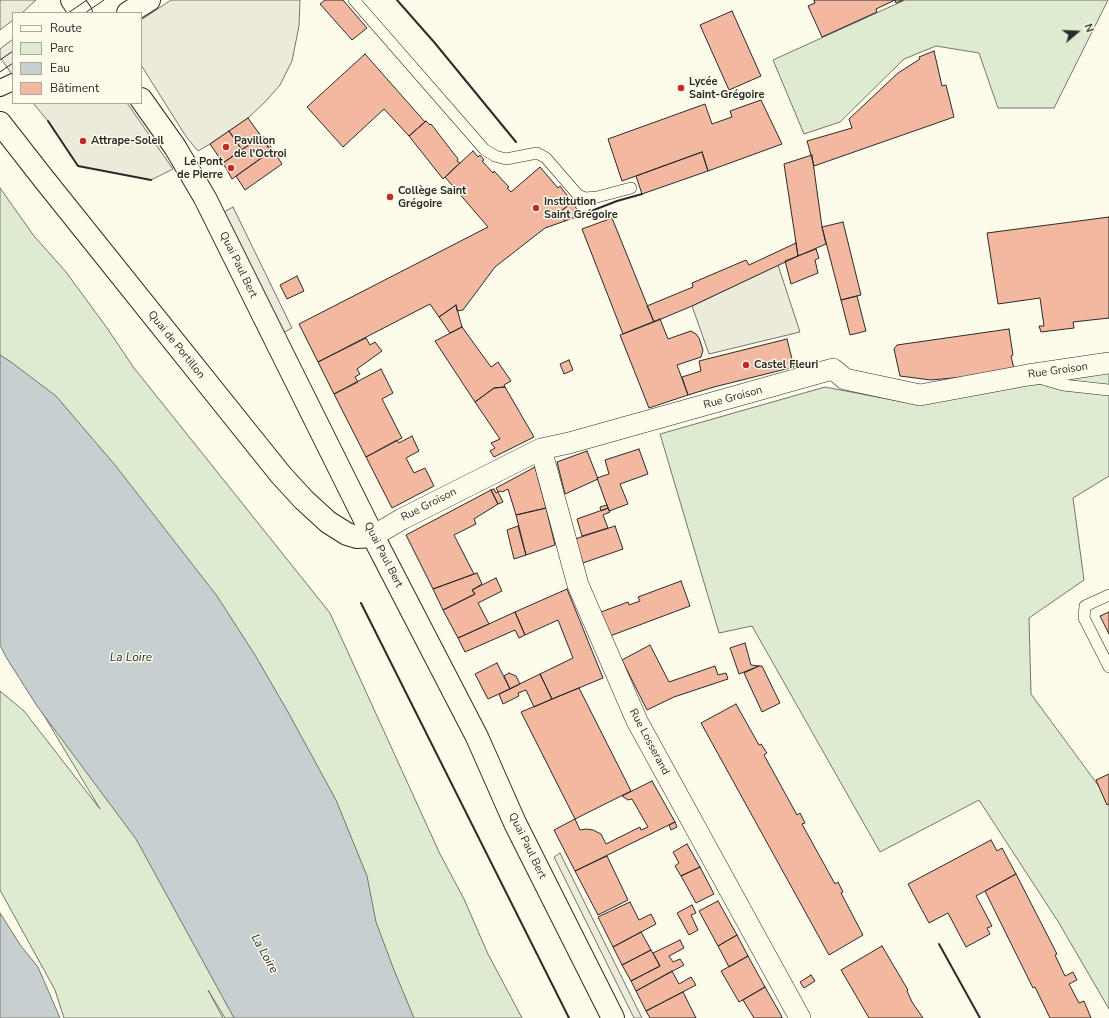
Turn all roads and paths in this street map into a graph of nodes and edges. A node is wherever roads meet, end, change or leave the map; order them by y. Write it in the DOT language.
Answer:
graph roads {
  1 [pos="72,0"];
  2 [pos="149,0"];
  3 [pos="354,0"];
  4 [pos="80,12"];
  5 [pos="130,12"];
  6 [pos="12,82"];
  7 [pos="0,88"];
  8 [pos="142,100"];
  9 [pos="0,123"];
  10 [pos="631,188"];
  11 [pos="1109,363"];
  12 [pos="1028,375"];
  13 [pos="1109,390"];
  14 [pos="541,449"];
  15 [pos="373,536"];
  16 [pos="1109,595"];
  17 [pos="1109,667"];
  18 [pos="614,1018"];
  19 [pos="800,1018"];
  1 -- 4 [label="main road"];
  2 -- 5 [label="main road"];
  3 -- 10 [label="lane"];
  6 -- 7 [label="street"];
  8 -- 15 [label="main road, Quai Paul Bert"];
  9 -- 15 [label="main road, Quai de Portillon"];
  11 -- 12 [label="street, Rue Groison"];
  12 -- 13 [label="lane"];
  12 -- 14 [label="street, Rue Groison"];
  14 -- 15 [label="street, Rue Groison"];
  14 -- 19 [label="street, Rue Losserand"];
  15 -- 18 [label="main road, Quai Paul Bert"];
  16 -- 17 [label="lane"];
}
